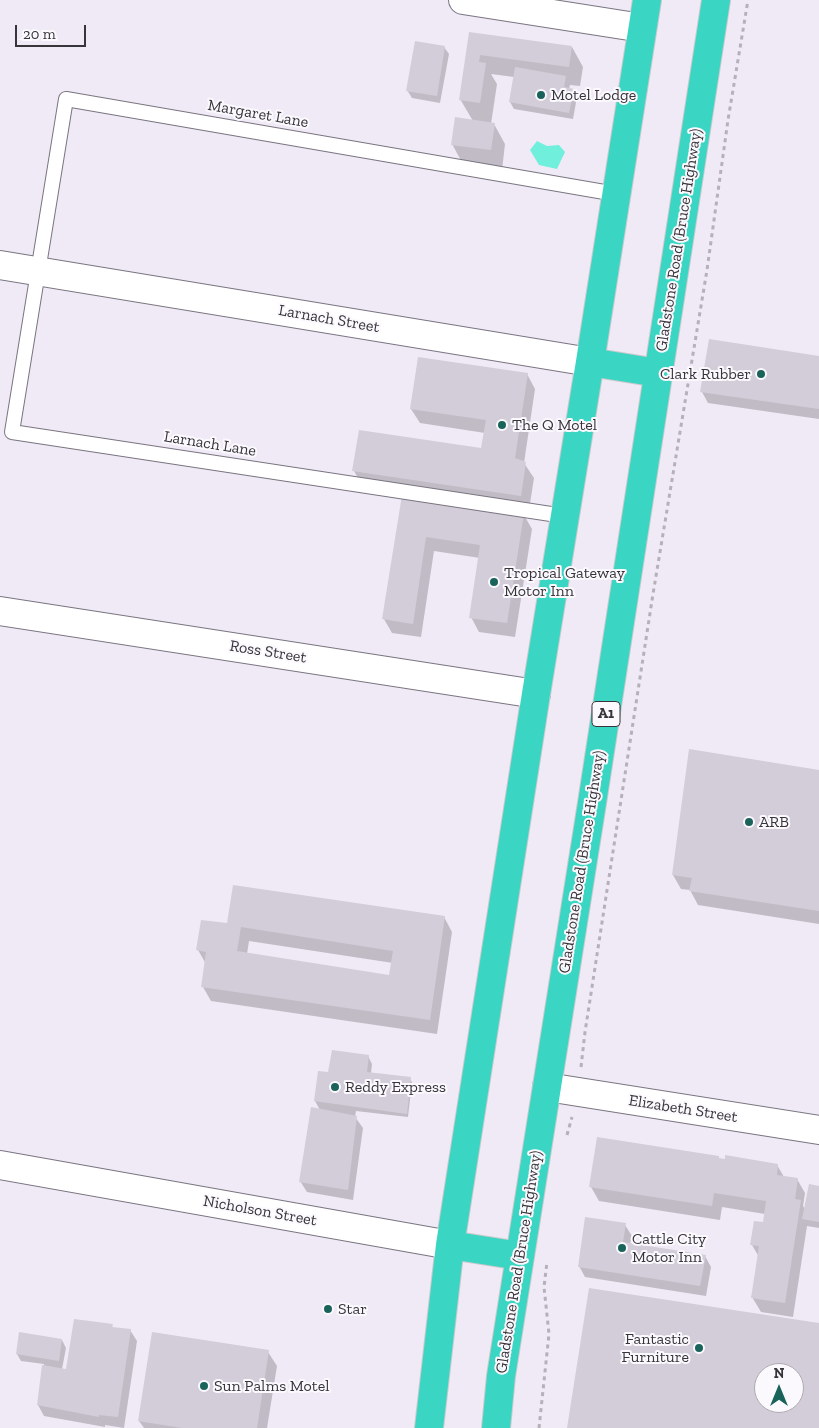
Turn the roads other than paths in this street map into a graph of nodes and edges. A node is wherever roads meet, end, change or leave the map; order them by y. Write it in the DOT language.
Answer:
graph roads {
  1 [pos="463,0"];
  2 [pos="647,0"];
  3 [pos="716,0"];
  4 [pos="642,28"];
  5 [pos="616,194"];
  6 [pos="0,265"];
  7 [pos="38,270"];
  8 [pos="590,362"];
  9 [pos="658,373"];
  10 [pos="564,516"];
  11 [pos="0,611"];
  12 [pos="536,694"];
  13 [pos="547,1087"];
  14 [pos="819,1130"];
  15 [pos="0,1165"];
  16 [pos="450,1245"];
  17 [pos="520,1256"];
  18 [pos="429,1428"];
  19 [pos="496,1428"];
  1 -- 4 [label="street"];
  2 -- 4 [label="highway"];
  3 -- 9 [label="highway, Gladstone Road (Bruce Highway) / A1"];
  4 -- 5 [label="highway"];
  5 -- 7 [label="lane, Margaret Lane"];
  5 -- 8 [label="highway"];
  6 -- 7 [label="street, Larnach Street"];
  7 -- 8 [label="street, Larnach Street"];
  7 -- 10 [label="lane, Larnach Lane"];
  8 -- 9 [label="highway, Larnach Street"];
  8 -- 10 [label="highway"];
  9 -- 13 [label="highway, Gladstone Road (Bruce Highway) / A1"];
  10 -- 12 [label="highway"];
  11 -- 12 [label="street, Ross Street"];
  12 -- 16 [label="highway"];
  13 -- 14 [label="street, Elizabeth Street"];
  13 -- 17 [label="highway, Gladstone Road (Bruce Highway) / A1"];
  15 -- 16 [label="street, Nicholson Street"];
  16 -- 17 [label="highway, Nicholson Street"];
  16 -- 18 [label="highway"];
  17 -- 19 [label="highway, Gladstone Road (Bruce Highway) / A1"];
}
